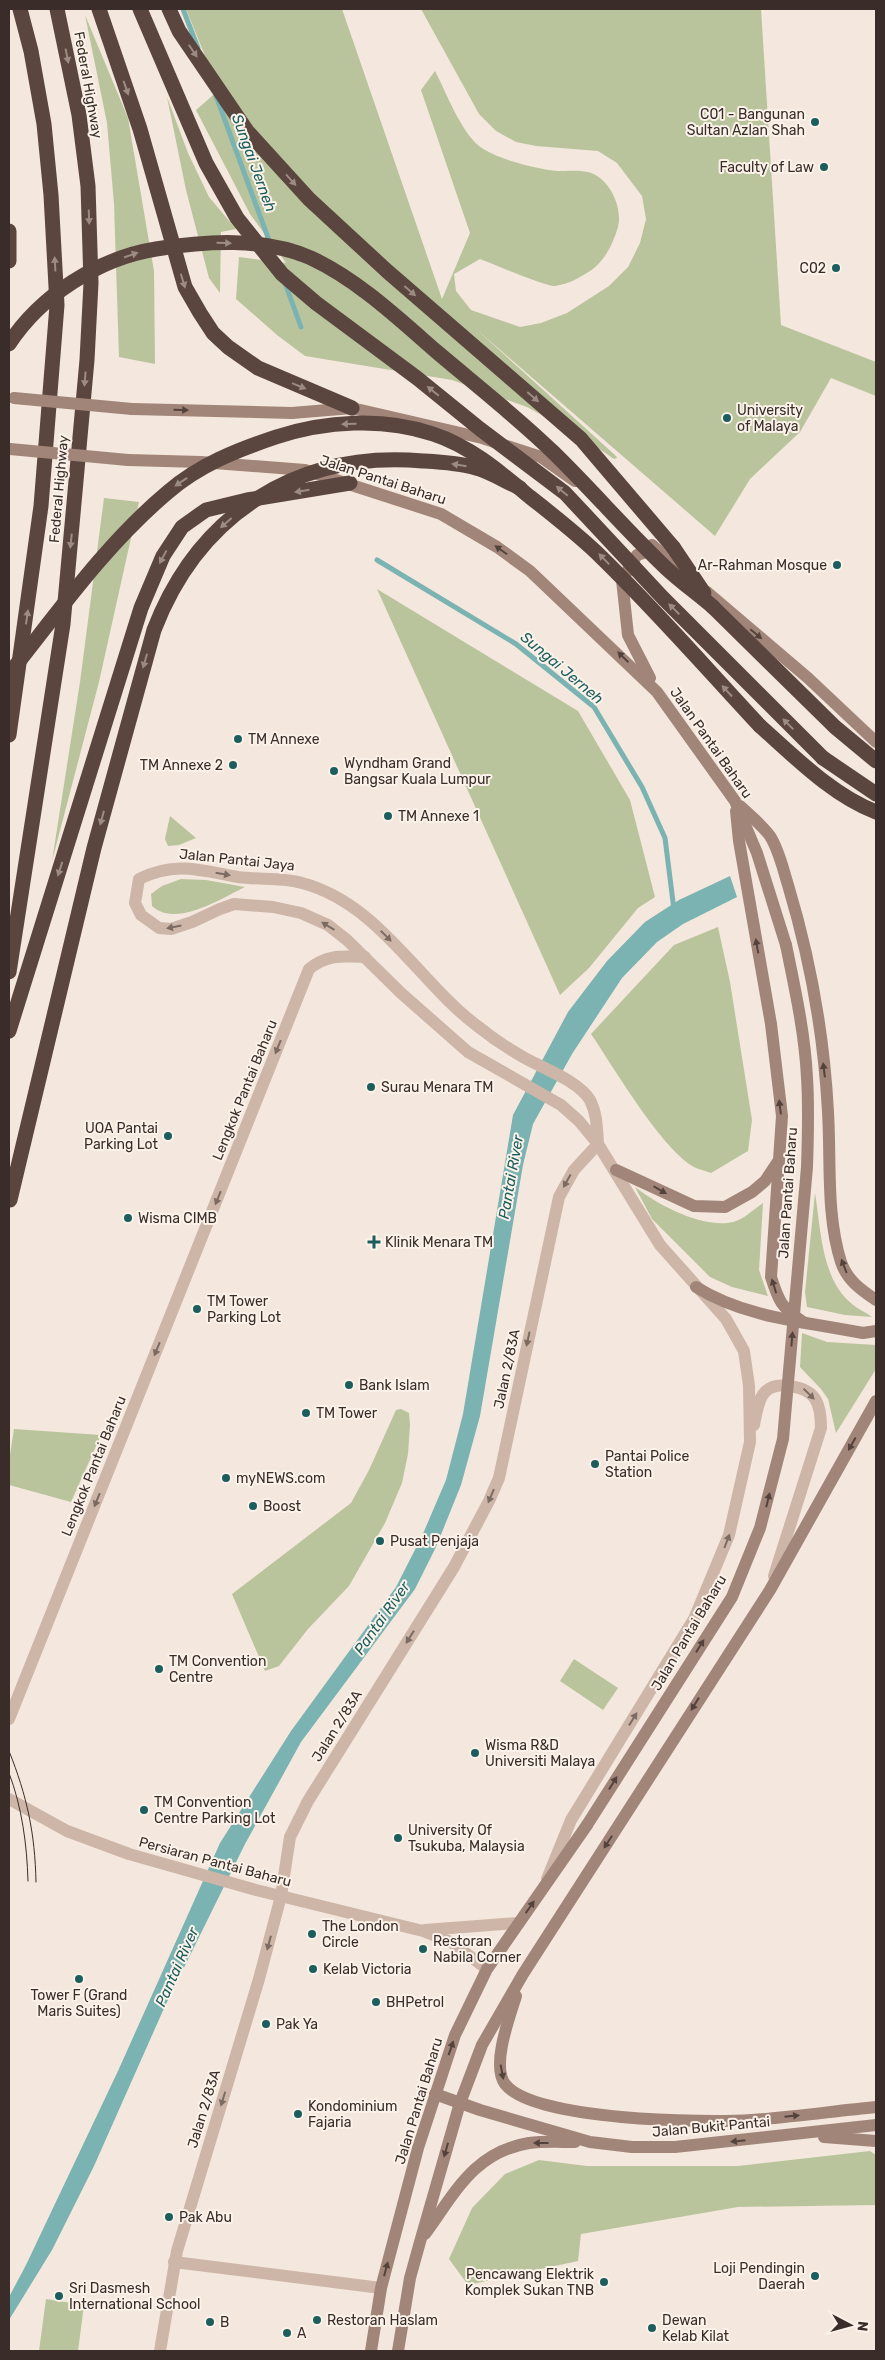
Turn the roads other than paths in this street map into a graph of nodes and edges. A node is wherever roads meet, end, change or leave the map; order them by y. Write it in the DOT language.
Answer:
graph roads {
  1 [pos="20,9"];
  2 [pos="57,9"];
  3 [pos="99,9"];
  4 [pos="140,9"];
  5 [pos="169,9"];
  6 [pos="9,231"];
  7 [pos="9,261"];
  8 [pos="9,344"];
  9 [pos="12,398"];
  10 [pos="352,408"];
  11 [pos="9,449"];
  12 [pos="350,483"];
  13 [pos="520,488"];
  14 [pos="656,548"];
  15 [pos="713,607"];
  16 [pos="9,674"];
  17 [pos="657,692"];
  18 [pos="9,735"];
  19 [pos="876,742"];
  20 [pos="876,761"];
  21 [pos="876,794"];
  22 [pos="735,801"];
  23 [pos="876,812"];
  24 [pos="365,957"];
  25 [pos="9,972"];
  26 [pos="9,1031"];
  27 [pos="598,1144"];
  28 [pos="780,1158"];
  29 [pos="616,1170"];
  30 [pos="9,1203"];
  31 [pos="696,1287"];
  32 [pos="876,1300"];
  33 [pos="804,1322"];
  34 [pos="876,1331"];
  35 [pos="876,1401"];
  36 [pos="750,1442"];
  37 [pos="770,1590"];
  38 [pos="9,1719"];
  39 [pos="9,1799"];
  40 [pos="545,1885"];
  41 [pos="281,1896"];
  42 [pos="518,1923"];
  43 [pos="423,1931"];
  44 [pos="487,1968"];
  45 [pos="523,1974"];
  46 [pos="435,2094"];
  47 [pos="460,2103"];
  48 [pos="876,2107"];
  49 [pos="876,2125"];
  50 [pos="786,2135"];
  51 [pos="876,2141"];
  52 [pos="590,2142"];
  53 [pos="420,2242"];
  54 [pos="174,2262"];
  55 [pos="381,2288"];
  56 [pos="160,2351"];
  57 [pos="371,2351"];
  58 [pos="398,2351"];
  18 -- 1 [label="highway, Federal Highway, one-way"];
  2 -- 25 [label="highway, Federal Highway, one-way"];
  3 -- 10 [label="highway, one-way"];
  21 -- 4 [label="highway, one-way, bridge"];
  5 -- 15 [label="highway, one-way, bridge"];
  6 -- 7 [label="highway"];
  8 -- 15 [label="highway, one-way, bridge"];
  9 -- 10 [label="main road, one-way, bridge"];
  10 -- 14 [label="main road"];
  11 -- 12 [label="main road, Jalan Pantai Baharu, bridge"];
  17 -- 12 [label="main road, Jalan Pantai Baharu, one-way"];
  12 -- 26 [label="highway, one-way"];
  13 -- 16 [label="highway, one-way, bridge"];
  23 -- 13 [label="highway, one-way, bridge"];
  13 -- 30 [label="highway, one-way, bridge"];
  14 -- 17 [label="main road"];
  14 -- 19 [label="main road, one-way"];
  15 -- 20 [label="highway"];
  17 -- 22 [label="main road, Jalan Pantai Baharu"];
  28 -- 22 [label="main road, one-way"];
  32 -- 22 [label="main road, one-way"];
  40 -- 22 [label="main road, Jalan Pantai Baharu, one-way, bridge"];
  24 -- 27 [label="street"];
  24 -- 27 [label="street, Jalan Pantai Jaya, one-way"];
  24 -- 38 [label="street, Lengkok Pantai Baharu, one-way"];
  27 -- 29 [label="street"];
  27 -- 41 [label="street, Jalan 2/83A, one-way"];
  29 -- 28 [label="main road, one-way"];
  33 -- 28 [label="main road, one-way"];
  29 -- 31 [label="street"];
  31 -- 33 [label="main road"];
  31 -- 36 [label="street"];
  33 -- 34 [label="main road"];
  35 -- 37 [label="main road, one-way"];
  36 -- 37 [label="street, one-way"];
  40 -- 36 [label="street, one-way"];
  37 -- 45 [label="main road, one-way"];
  39 -- 41 [label="street, Persiaran Pantai Baharu"];
  42 -- 40 [label="main road, Jalan Pantai Baharu, one-way"];
  41 -- 43 [label="street, Persiaran Pantai Baharu"];
  41 -- 54 [label="street, Jalan 2/83A, one-way"];
  42 -- 43 [label="street, Persiaran Pantai Baharu"];
  42 -- 44 [label="main road, Jalan Pantai Baharu"];
  43 -- 44 [label="street, Persiaran Pantai Baharu"];
  46 -- 44 [label="main road, Jalan Pantai Baharu, one-way"];
  45 -- 47 [label="main road"];
  45 -- 48 [label="main road, Jalan Bukit Pantai, one-way"];
  46 -- 47 [label="main road, Jalan Bukit Pantai"];
  55 -- 46 [label="main road, Jalan Pantai Baharu, one-way"];
  47 -- 52 [label="main road, Jalan Bukit Pantai"];
  47 -- 53 [label="main road, one-way"];
  49 -- 50 [label="main road, Jalan Bukit Pantai"];
  50 -- 51 [label="main road"];
  50 -- 52 [label="main road, Jalan Bukit Pantai, one-way"];
  52 -- 53 [label="main road, one-way"];
  53 -- 58 [label="main road"];
  54 -- 55 [label="street"];
  54 -- 56 [label="street, Jalan 2/83A"];
  55 -- 57 [label="main road, Jalan Pantai Baharu"];
}
